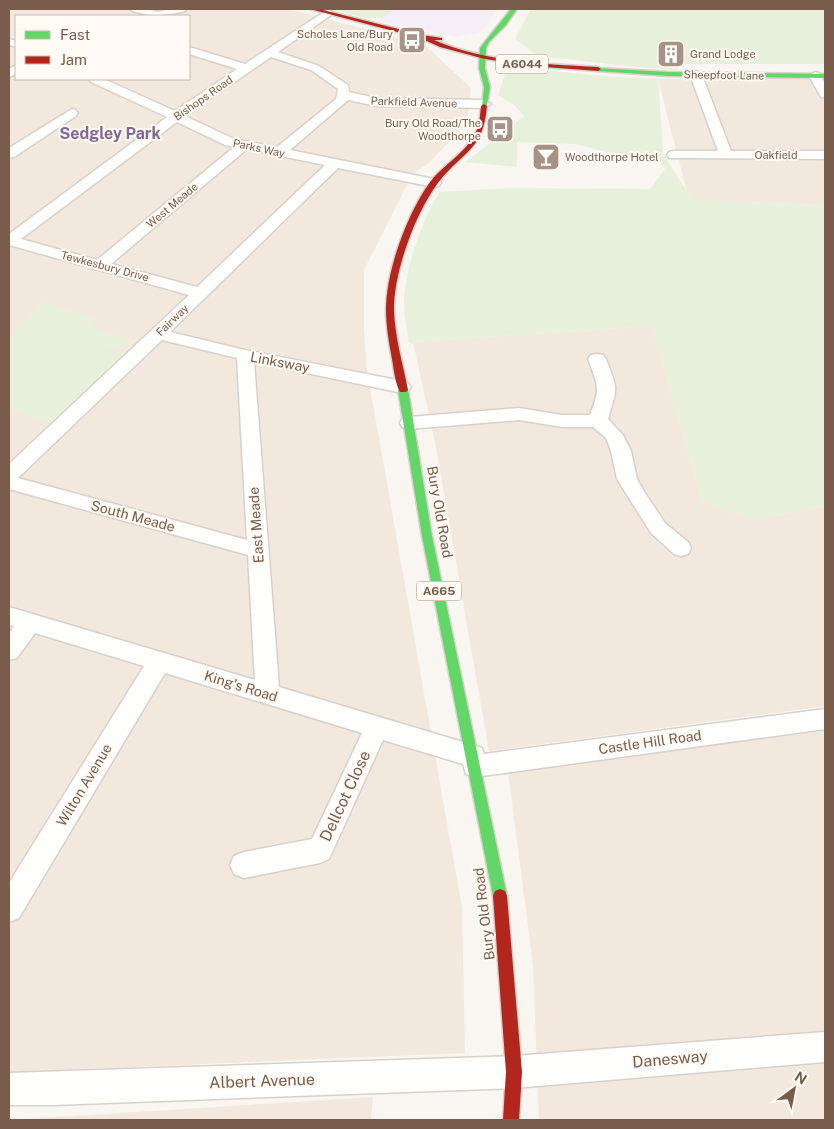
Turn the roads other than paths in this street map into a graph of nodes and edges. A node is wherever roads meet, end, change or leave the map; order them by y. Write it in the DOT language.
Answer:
graph roads {
  1 [pos="136,9"];
  2 [pos="181,9"];
  3 [pos="313,9"];
  4 [pos="514,9"];
  5 [pos="327,13"];
  6 [pos="153,15"];
  7 [pos="160,15"];
  8 [pos="500,33"];
  9 [pos="422,37"];
  10 [pos="438,38"];
  11 [pos="190,50"];
  12 [pos="516,50"];
  13 [pos="268,52"];
  14 [pos="482,52"];
  15 [pos="497,55"];
  16 [pos="530,57"];
  17 [pos="563,66"];
  18 [pos="246,68"];
  19 [pos="696,75"];
  20 [pos="820,76"];
  21 [pos="97,80"];
  22 [pos="487,81"];
  23 [pos="825,94"];
  24 [pos="344,95"];
  25 [pos="485,104"];
  26 [pos="72,113"];
  27 [pos="175,117"];
  28 [pos="243,146"];
  29 [pos="279,152"];
  30 [pos="9,154"];
  31 [pos="674,155"];
  32 [pos="726,155"];
  33 [pos="825,155"];
  34 [pos="334,164"];
  35 [pos="434,184"];
  36 [pos="9,241"];
  37 [pos="100,264"];
  38 [pos="200,293"];
  39 [pos="158,334"];
  40 [pos="245,355"];
  41 [pos="597,359"];
  42 [pos="402,387"];
  43 [pos="598,421"];
  44 [pos="409,424"];
  45 [pos="9,475"];
  46 [pos="9,482"];
  47 [pos="681,548"];
  48 [pos="257,550"];
  49 [pos="19,619"];
  50 [pos="9,651"];
  51 [pos="160,661"];
  52 [pos="268,694"];
  53 [pos="825,719"];
  54 [pos="377,727"];
  55 [pos="474,761"];
  56 [pos="244,865"];
  57 [pos="9,908"];
  58 [pos="825,1047"];
  59 [pos="514,1072"];
  60 [pos="9,1089"];
  61 [pos="511,1120"];
  1 -- 6 [label="street"];
  2 -- 7 [label="street"];
  3 -- 5 [label="main road, A6044"];
  4 -- 8 [label="main road, Bury Old Road / A665"];
  5 -- 9 [label="main road, A6044"];
  5 -- 13 [label="street, Bishops Road"];
  8 -- 10 [label="main road"];
  8 -- 14 [label="main road, Bury Old Road / A665"];
  8 -- 15 [label="main road, Bury Old Road / A665"];
  9 -- 10 [label="main road, A6044"];
  9 -- 14 [label="main road, A6044"];
  10 -- 14 [label="main road, A6044"];
  11 -- 18 [label="street"];
  12 -- 16 [label="main road"];
  13 -- 18 [label="street, Bishops Road"];
  13 -- 24 [label="street"];
  14 -- 15 [label="main road, Sheepfoot Lane / A6044"];
  14 -- 22 [label="main road, Bury Old Road / A665"];
  15 -- 16 [label="main road, Sheepfoot Lane / A6044"];
  15 -- 17 [label="main road, Sheepfoot Lane / A6044"];
  15 -- 22 [label="main road, Bury Old Road / A665"];
  16 -- 17 [label="main road, Sheepfoot Lane / A6044"];
  17 -- 19 [label="main road, Sheepfoot Lane / A6044"];
  18 -- 27 [label="street, Bishops Road"];
  19 -- 20 [label="main road, Sheepfoot Lane / A6044"];
  19 -- 32 [label="street"];
  20 -- 23 [label="street"];
  21 -- 27 [label="street, Parks Way"];
  22 -- 25 [label="main road, Bury Old Road / A665"];
  24 -- 25 [label="street, Parkfield Avenue"];
  24 -- 29 [label="street"];
  25 -- 35 [label="main road, Bury Old Road / A665"];
  26 -- 30 [label="street"];
  27 -- 28 [label="street, Parks Way"];
  27 -- 36 [label="street, Bishops Road"];
  28 -- 29 [label="street, Parks Way"];
  28 -- 37 [label="street, West Meade"];
  29 -- 34 [label="street, Parks Way"];
  31 -- 32 [label="street, Oakfield"];
  32 -- 33 [label="street, Oakfield"];
  34 -- 35 [label="street, Parks Way"];
  34 -- 38 [label="street, Fairway"];
  35 -- 42 [label="main road, Bury Old Road / A665"];
  36 -- 37 [label="street, Tewkesbury Drive"];
  37 -- 38 [label="street, Tewkesbury Drive"];
  38 -- 39 [label="street, Fairway"];
  39 -- 40 [label="street, Linksway"];
  39 -- 45 [label="street, Fairway"];
  40 -- 42 [label="street, Linksway"];
  40 -- 48 [label="street, East Meade"];
  41 -- 43 [label="street"];
  42 -- 44 [label="main road, Bury Old Road / A665"];
  43 -- 44 [label="street"];
  43 -- 47 [label="street"];
  44 -- 55 [label="main road, Bury Old Road / A665"];
  46 -- 48 [label="street, South Meade"];
  48 -- 52 [label="street, East Meade"];
  49 -- 50 [label="street"];
  49 -- 51 [label="street, King's Road"];
  51 -- 52 [label="street, King's Road"];
  51 -- 57 [label="street, Wilton Avenue"];
  52 -- 54 [label="street, King's Road"];
  53 -- 55 [label="street, Castle Hill Road"];
  54 -- 55 [label="street, King's Road"];
  54 -- 56 [label="street, Dellcot Close"];
  55 -- 59 [label="main road, Bury Old Road / A665"];
  58 -- 59 [label="street, Danesway"];
  59 -- 60 [label="street, Albert Avenue"];
  59 -- 61 [label="main road, Bury Old Road / A665"];
}
